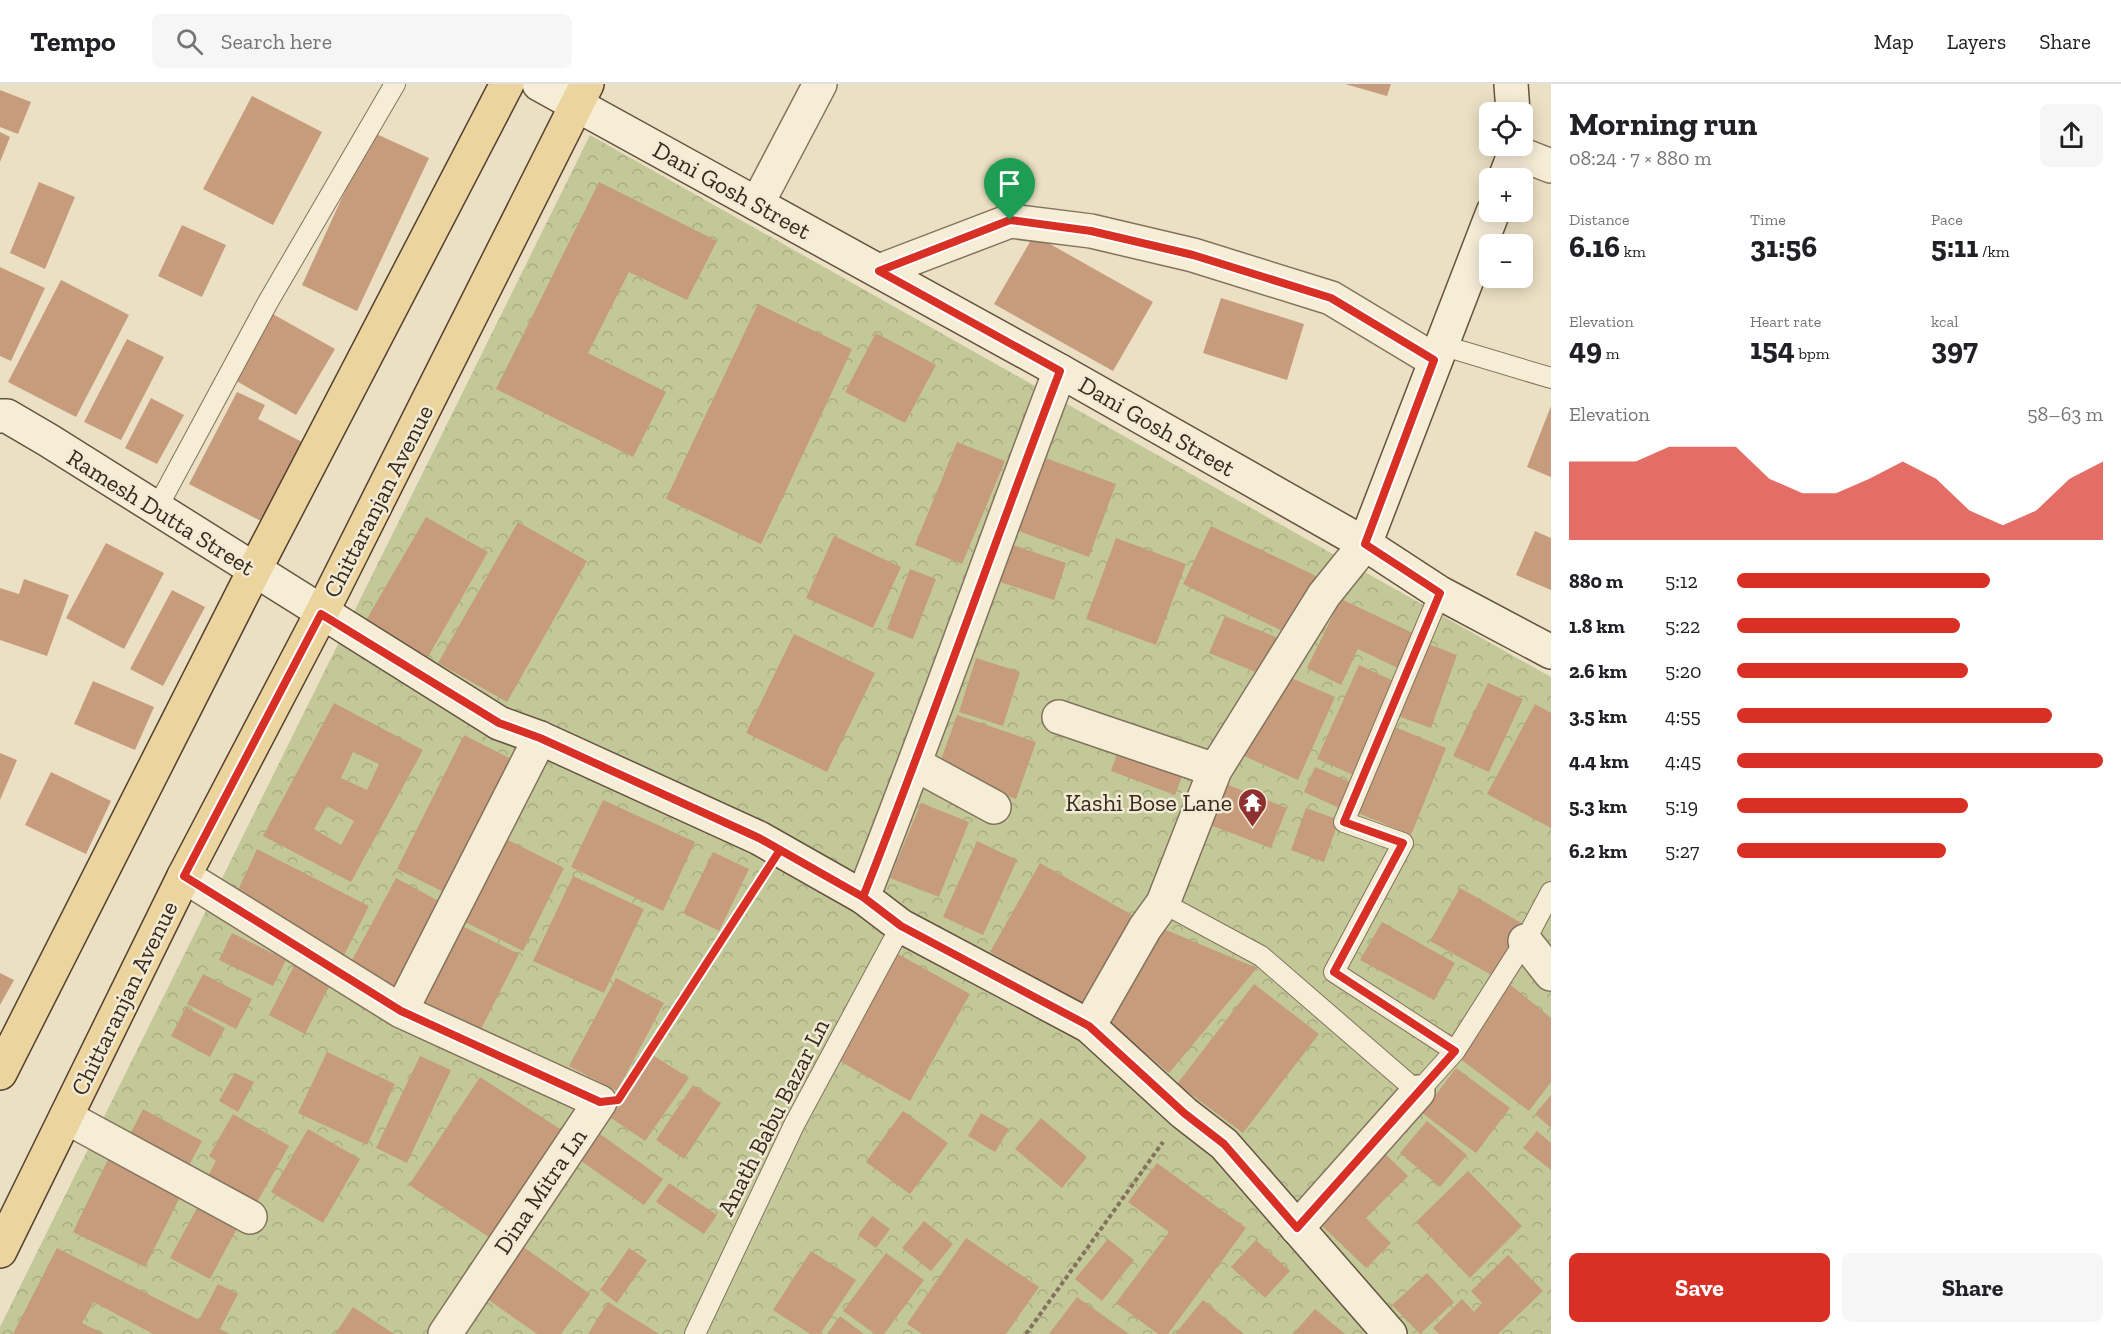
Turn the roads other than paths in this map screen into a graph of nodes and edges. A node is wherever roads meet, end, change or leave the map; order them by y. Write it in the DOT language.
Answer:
graph roads {
  1 [pos="395,84"];
  2 [pos="507,84"];
  3 [pos="539,84"];
  4 [pos="820,84"];
  5 [pos="1511,84"];
  6 [pos="582,94"];
  7 [pos="1512,102"];
  8 [pos="1512,159"];
  9 [pos="1551,166"];
  10 [pos="757,204"];
  11 [pos="1489,222"];
  12 [pos="879,271"];
  13 [pos="1438,352"];
  14 [pos="1060,371"];
  15 [pos="1551,378"];
  16 [pos="2,414"];
  17 [pos="157,508"];
  18 [pos="1365,544"];
  19 [pos="254,571"];
  20 [pos="1440,593"];
  21 [pos="321,614"];
  22 [pos="1551,651"];
  23 [pos="1059,717"];
  24 [pos="540,738"];
  25 [pos="915,765"];
  26 [pos="1215,770"];
  27 [pos="994,807"];
  28 [pos="184,876"];
  29 [pos="1551,892"];
  30 [pos="863,897"];
  31 [pos="1163,903"];
  32 [pos="901,926"];
  33 [pos="1525,941"];
  34 [pos="1551,974"];
  35 [pos="401,1011"];
  36 [pos="1089,1026"];
  37 [pos="1455,1051"];
  38 [pos="1,1068"];
  39 [pos="1418,1092"];
  40 [pos="66,1117"];
  41 [pos="250,1217"];
  42 [pos="1297,1228"];
  43 [pos="0,1251"];
  44 [pos="449,1332"];
  45 [pos="695,1334"];
  46 [pos="1390,1334"];
  1 -- 17 [label="lane"];
  2 -- 19 [label="main road"];
  3 -- 6 [label="street, Dani Gosh Street"];
  4 -- 10 [label="street"];
  5 -- 7 [label="street"];
  6 -- 10 [label="street, Dani Gosh Street"];
  6 -- 21 [label="main road, Chittaranjan Avenue"];
  8 -- 9 [label="street"];
  10 -- 12 [label="street, Dani Gosh Street"];
  11 -- 13 [label="street"];
  12 -- 13 [label="street"];
  12 -- 14 [label="street, Dani Gosh Street"];
  13 -- 15 [label="lane"];
  13 -- 18 [label="street"];
  14 -- 18 [label="street, Dani Gosh Street"];
  14 -- 25 [label="street"];
  16 -- 17 [label="street, Ramesh Dutta Street"];
  17 -- 19 [label="street, Ramesh Dutta Street"];
  18 -- 20 [label="street, Dani Gosh Street"];
  18 -- 26 [label="street"];
  19 -- 21 [label="street, Ramesh Dutta Street"];
  19 -- 38 [label="main road"];
  20 -- 22 [label="street, Dani Gosh Street"];
  20 -- 37 [label="lane"];
  21 -- 24 [label="street, Ramesh Dutta Street"];
  21 -- 28 [label="main road, Chittaranjan Avenue"];
  23 -- 26 [label="street"];
  24 -- 30 [label="street, Ramesh Dutta Street"];
  24 -- 35 [label="street"];
  25 -- 27 [label="street"];
  25 -- 30 [label="street"];
  26 -- 31 [label="street"];
  28 -- 35 [label="street"];
  28 -- 40 [label="main road, Chittaranjan Avenue"];
  29 -- 33 [label="lane"];
  30 -- 32 [label="street, Ramesh Dutta Street"];
  31 -- 36 [label="street"];
  31 -- 39 [label="lane"];
  32 -- 36 [label="street, Ramesh Dutta Street"];
  32 -- 45 [label="lane, Anath Babu Bazar Ln"];
  33 -- 34 [label="street"];
  33 -- 37 [label="lane"];
  35 -- 44 [label="street, Dina Mitra Ln"];
  36 -- 42 [label="street, Ramesh Dutta Street"];
  37 -- 39 [label="lane"];
  39 -- 42 [label="street"];
  40 -- 41 [label="street"];
  40 -- 43 [label="main road, Chittaranjan Avenue"];
  42 -- 46 [label="street, Ramesh Dutta Street"];
}
